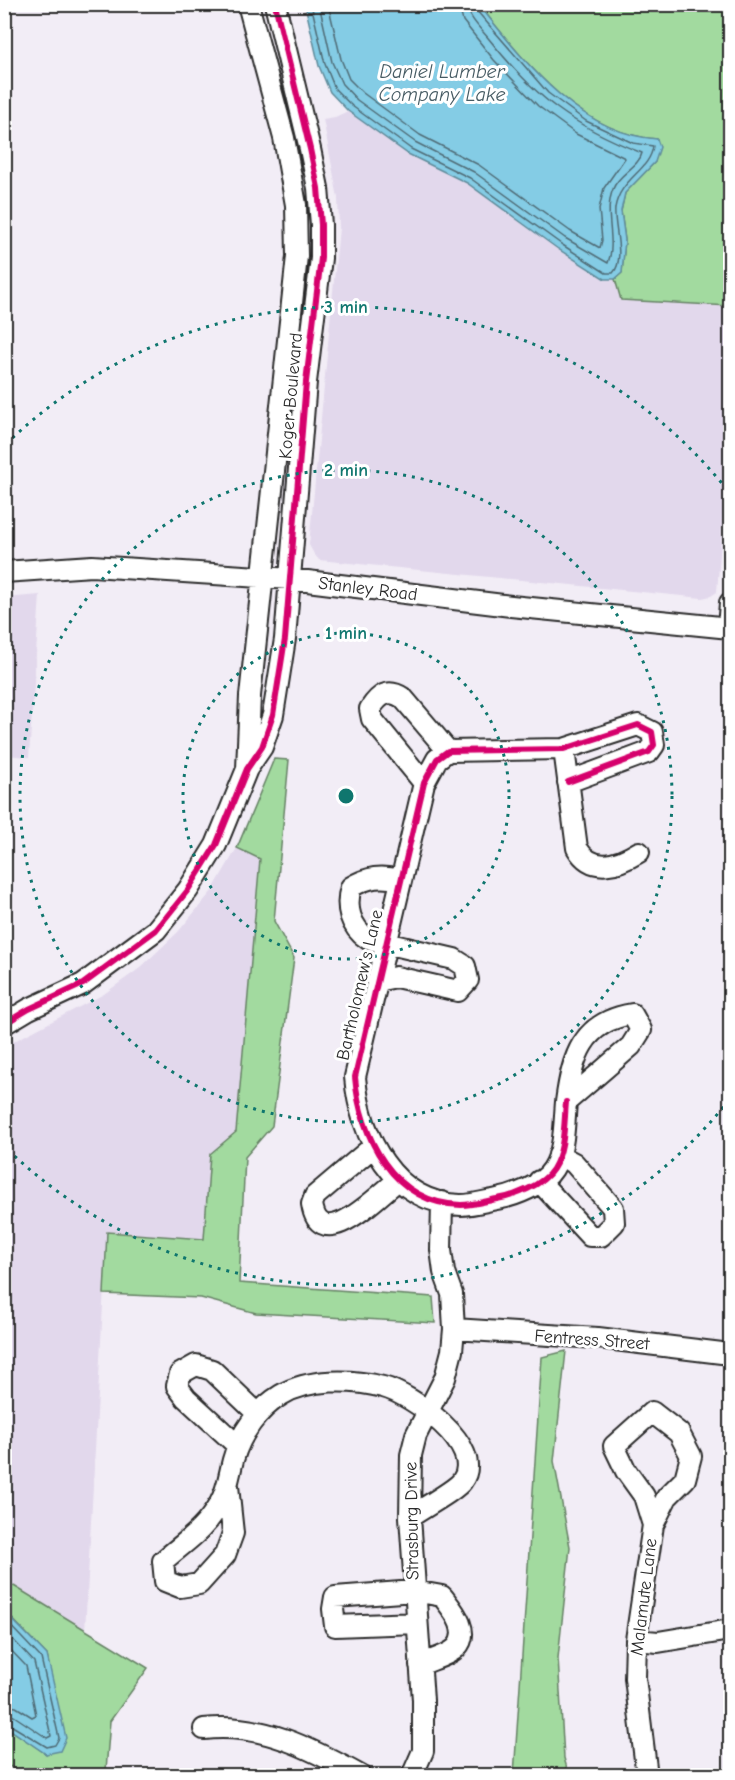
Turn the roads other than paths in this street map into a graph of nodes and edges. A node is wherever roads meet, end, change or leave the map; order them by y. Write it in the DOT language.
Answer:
graph roads {
  1 [pos="248,4"];
  2 [pos="275,4"];
  3 [pos="4,572"];
  4 [pos="261,578"];
  5 [pos="291,579"];
  6 [pos="730,603"];
  7 [pos="729,628"];
  8 [pos="564,749"];
  9 [pos="448,751"];
  10 [pos="246,769"];
  11 [pos="568,782"];
  12 [pos="424,783"];
  13 [pos="639,852"];
  14 [pos="400,880"];
  15 [pos="386,941"];
  16 [pos="377,981"];
  17 [pos="4,1024"];
  18 [pos="567,1102"];
  19 [pos="374,1146"];
  20 [pos="559,1155"];
  21 [pos="539,1180"];
  22 [pos="397,1181"];
  23 [pos="442,1202"];
  24 [pos="454,1329"];
  25 [pos="730,1354"];
  26 [pos="429,1411"];
  27 [pos="257,1413"];
  28 [pos="238,1446"];
  29 [pos="228,1486"];
  30 [pos="410,1517"];
  31 [pos="653,1525"];
  32 [pos="414,1591"];
  33 [pos="417,1623"];
  34 [pos="730,1630"];
  35 [pos="636,1640"];
  36 [pos="420,1665"];
  37 [pos="204,1729"];
  38 [pos="361,1776"];
  39 [pos="412,1776"];
  40 [pos="647,1776"];
  1 -- 4 [label="street, Koger Boulevard"];
  2 -- 5 [label="street, Koger Boulevard"];
  3 -- 4 [label="street, Stanley Road"];
  4 -- 5 [label="street, Stanley Road"];
  4 -- 10 [label="street, Koger Boulevard"];
  5 -- 7 [label="street, Stanley Road"];
  5 -- 10 [label="street, Koger Boulevard"];
  6 -- 7 [label="street"];
  8 -- 9 [label="street"];
  8 -- 11 [label="street"];
  8 -- 11 [label="street"];
  9 -- 12 [label="street, Bartholomew's Lane"];
  9 -- 12 [label="street"];
  10 -- 17 [label="street"];
  11 -- 13 [label="street"];
  12 -- 14 [label="street, Bartholomew's Lane"];
  14 -- 15 [label="street, Bartholomew's Lane"];
  14 -- 15 [label="street"];
  15 -- 16 [label="street, Bartholomew's Lane"];
  15 -- 16 [label="street"];
  16 -- 19 [label="street, Bartholomew's Lane"];
  18 -- 18 [label="street, Bartholomew's Lane"];
  18 -- 20 [label="street, Bartholomew's Lane"];
  19 -- 22 [label="street, Bartholomew's Lane"];
  19 -- 22 [label="street"];
  20 -- 21 [label="street, Bartholomew's Lane"];
  20 -- 21 [label="street"];
  21 -- 23 [label="street, Bartholomew's Lane"];
  22 -- 23 [label="street, Bartholomew's Lane"];
  23 -- 24 [label="street, Strasburg Drive"];
  24 -- 25 [label="street, Fentress Street"];
  24 -- 26 [label="street, Strasburg Drive"];
  26 -- 27 [label="street"];
  26 -- 30 [label="street, Strasburg Drive"];
  26 -- 30 [label="street"];
  27 -- 28 [label="street"];
  27 -- 28 [label="street"];
  28 -- 29 [label="street"];
  29 -- 29 [label="street"];
  30 -- 32 [label="street, Strasburg Drive"];
  31 -- 31 [label="street, Malamute Lane"];
  31 -- 35 [label="street, Malamute Lane"];
  32 -- 33 [label="street, Strasburg Drive"];
  32 -- 33 [label="street"];
  32 -- 36 [label="street"];
  33 -- 36 [label="street, Strasburg Drive"];
  34 -- 35 [label="street"];
  35 -- 40 [label="street, Malamute Lane"];
  36 -- 39 [label="street, Strasburg Drive"];
  37 -- 38 [label="street"];
}
